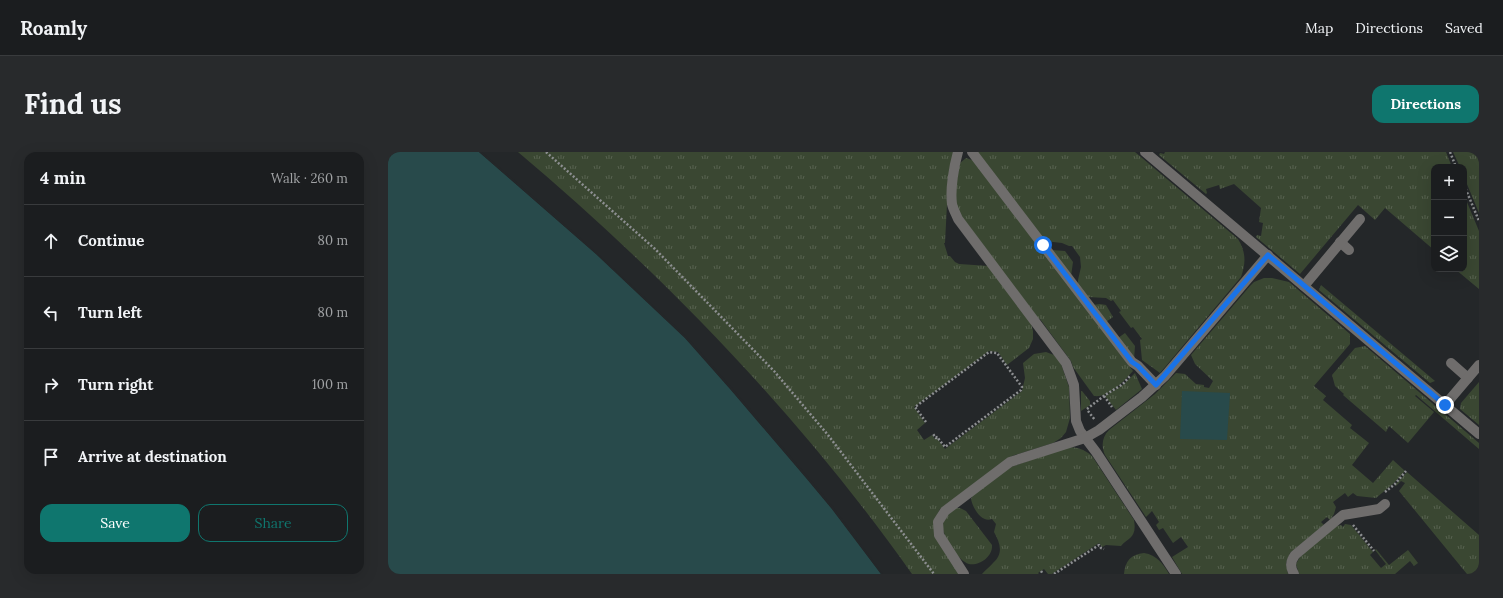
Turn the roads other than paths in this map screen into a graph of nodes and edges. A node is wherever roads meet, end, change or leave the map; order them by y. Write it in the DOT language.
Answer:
graph roads {
  1 [pos="958,152"];
  2 [pos="972,152"];
  3 [pos="1145,152"];
  4 [pos="1360,219"];
  5 [pos="1340,242"];
  6 [pos="1349,250"];
  7 [pos="1268,255"];
  8 [pos="1304,286"];
  9 [pos="1451,363"];
  10 [pos="1479,365"];
  11 [pos="1468,378"];
  12 [pos="1156,385"];
  13 [pos="1445,405"];
  14 [pos="1479,434"];
  15 [pos="1085,438"];
  16 [pos="1385,504"];
  17 [pos="964,574"];
  18 [pos="1176,574"];
  19 [pos="1294,574"];
  1 -- 15 [label="lane"];
  2 -- 12 [label="lane"];
  3 -- 7 [label="lane"];
  4 -- 5 [label="lane"];
  5 -- 6 [label="lane"];
  5 -- 8 [label="lane"];
  7 -- 8 [label="lane"];
  7 -- 12 [label="lane"];
  8 -- 13 [label="lane"];
  9 -- 11 [label="lane"];
  10 -- 11 [label="lane"];
  11 -- 13 [label="lane"];
  12 -- 15 [label="lane"];
  13 -- 14 [label="lane"];
  15 -- 17 [label="lane"];
  15 -- 18 [label="lane"];
  16 -- 19 [label="lane"];
}
